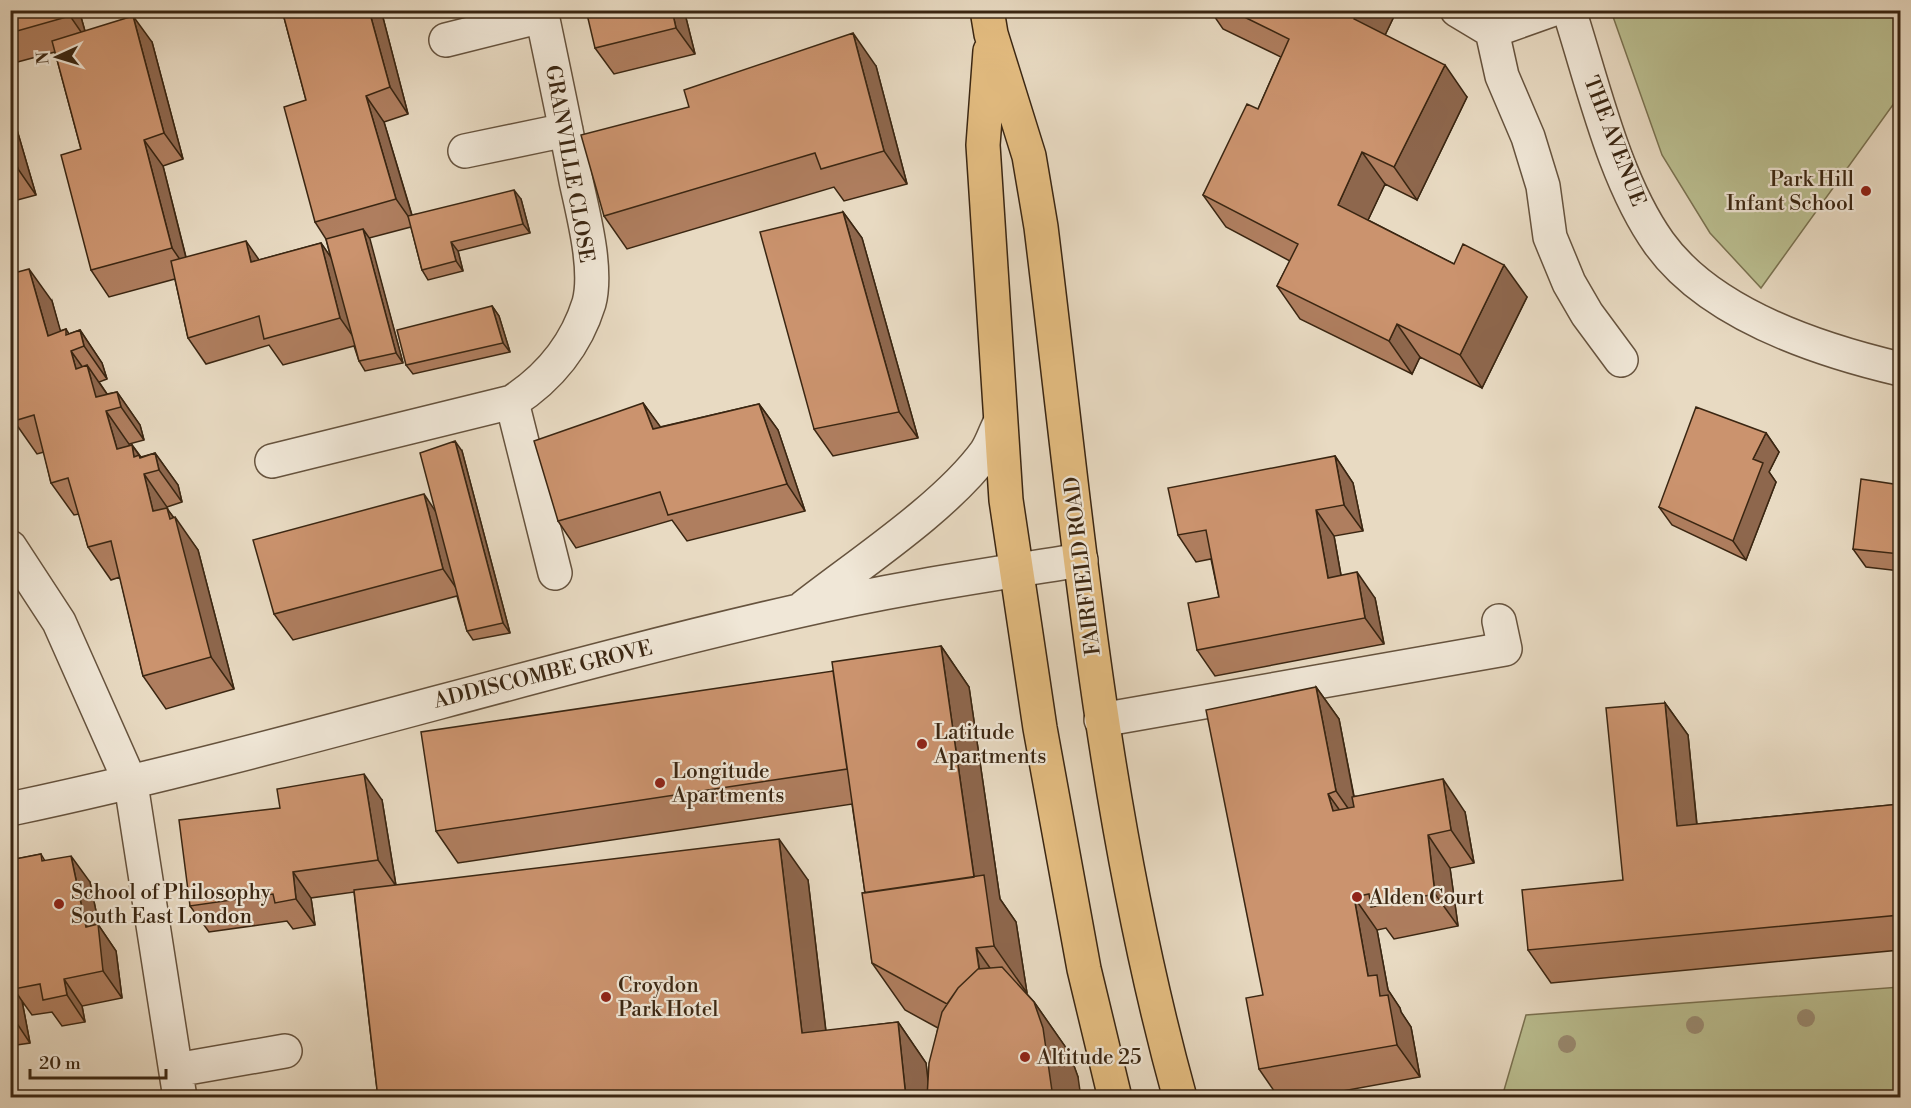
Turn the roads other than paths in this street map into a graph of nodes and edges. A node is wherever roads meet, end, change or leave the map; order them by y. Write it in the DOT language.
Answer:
graph roads {
  1 [pos="1457,10"];
  2 [pos="1551,10"];
  3 [pos="1569,10"];
  4 [pos="541,13"];
  5 [pos="989,22"];
  6 [pos="1492,31"];
  7 [pos="446,40"];
  8 [pos="566,130"];
  9 [pos="465,151"];
  10 [pos="1621,360"];
  11 [pos="1900,369"];
  12 [pos="512,402"];
  13 [pos="1000,423"];
  14 [pos="273,461"];
  15 [pos="10,547"];
  16 [pos="1081,560"];
  17 [pos="1015,570"];
  18 [pos="555,573"];
  19 [pos="800,610"];
  20 [pos="1499,621"];
  21 [pos="1101,720"];
  22 [pos="131,784"];
  23 [pos="10,809"];
  24 [pos="285,1051"];
  25 [pos="178,1084"];
  26 [pos="1115,1098"];
  27 [pos="1180,1098"];
  1 -- 6 [label="street"];
  2 -- 6 [label="street"];
  3 -- 11 [label="street, THE AVENUE"];
  4 -- 7 [label="street"];
  4 -- 8 [label="street, GRANVILLE CLOSE"];
  5 -- 13 [label="highway, FAIRFIELD ROAD"];
  5 -- 16 [label="highway, FAIRFIELD ROAD"];
  6 -- 10 [label="street"];
  8 -- 9 [label="street"];
  8 -- 12 [label="street, GRANVILLE CLOSE"];
  12 -- 14 [label="street, GRANVILLE CLOSE"];
  12 -- 18 [label="street"];
  13 -- 17 [label="highway, FAIRFIELD ROAD"];
  13 -- 19 [label="street"];
  15 -- 22 [label="street"];
  16 -- 17 [label="street, ADDISCOMBE GROVE"];
  16 -- 21 [label="highway, FAIRFIELD ROAD"];
  17 -- 19 [label="street, ADDISCOMBE GROVE"];
  17 -- 26 [label="highway, FAIRFIELD ROAD"];
  19 -- 22 [label="street, ADDISCOMBE GROVE"];
  20 -- 21 [label="street"];
  21 -- 27 [label="highway, FAIRFIELD ROAD"];
  22 -- 23 [label="street, ADDISCOMBE GROVE"];
  22 -- 25 [label="street"];
  24 -- 25 [label="street"];
}
